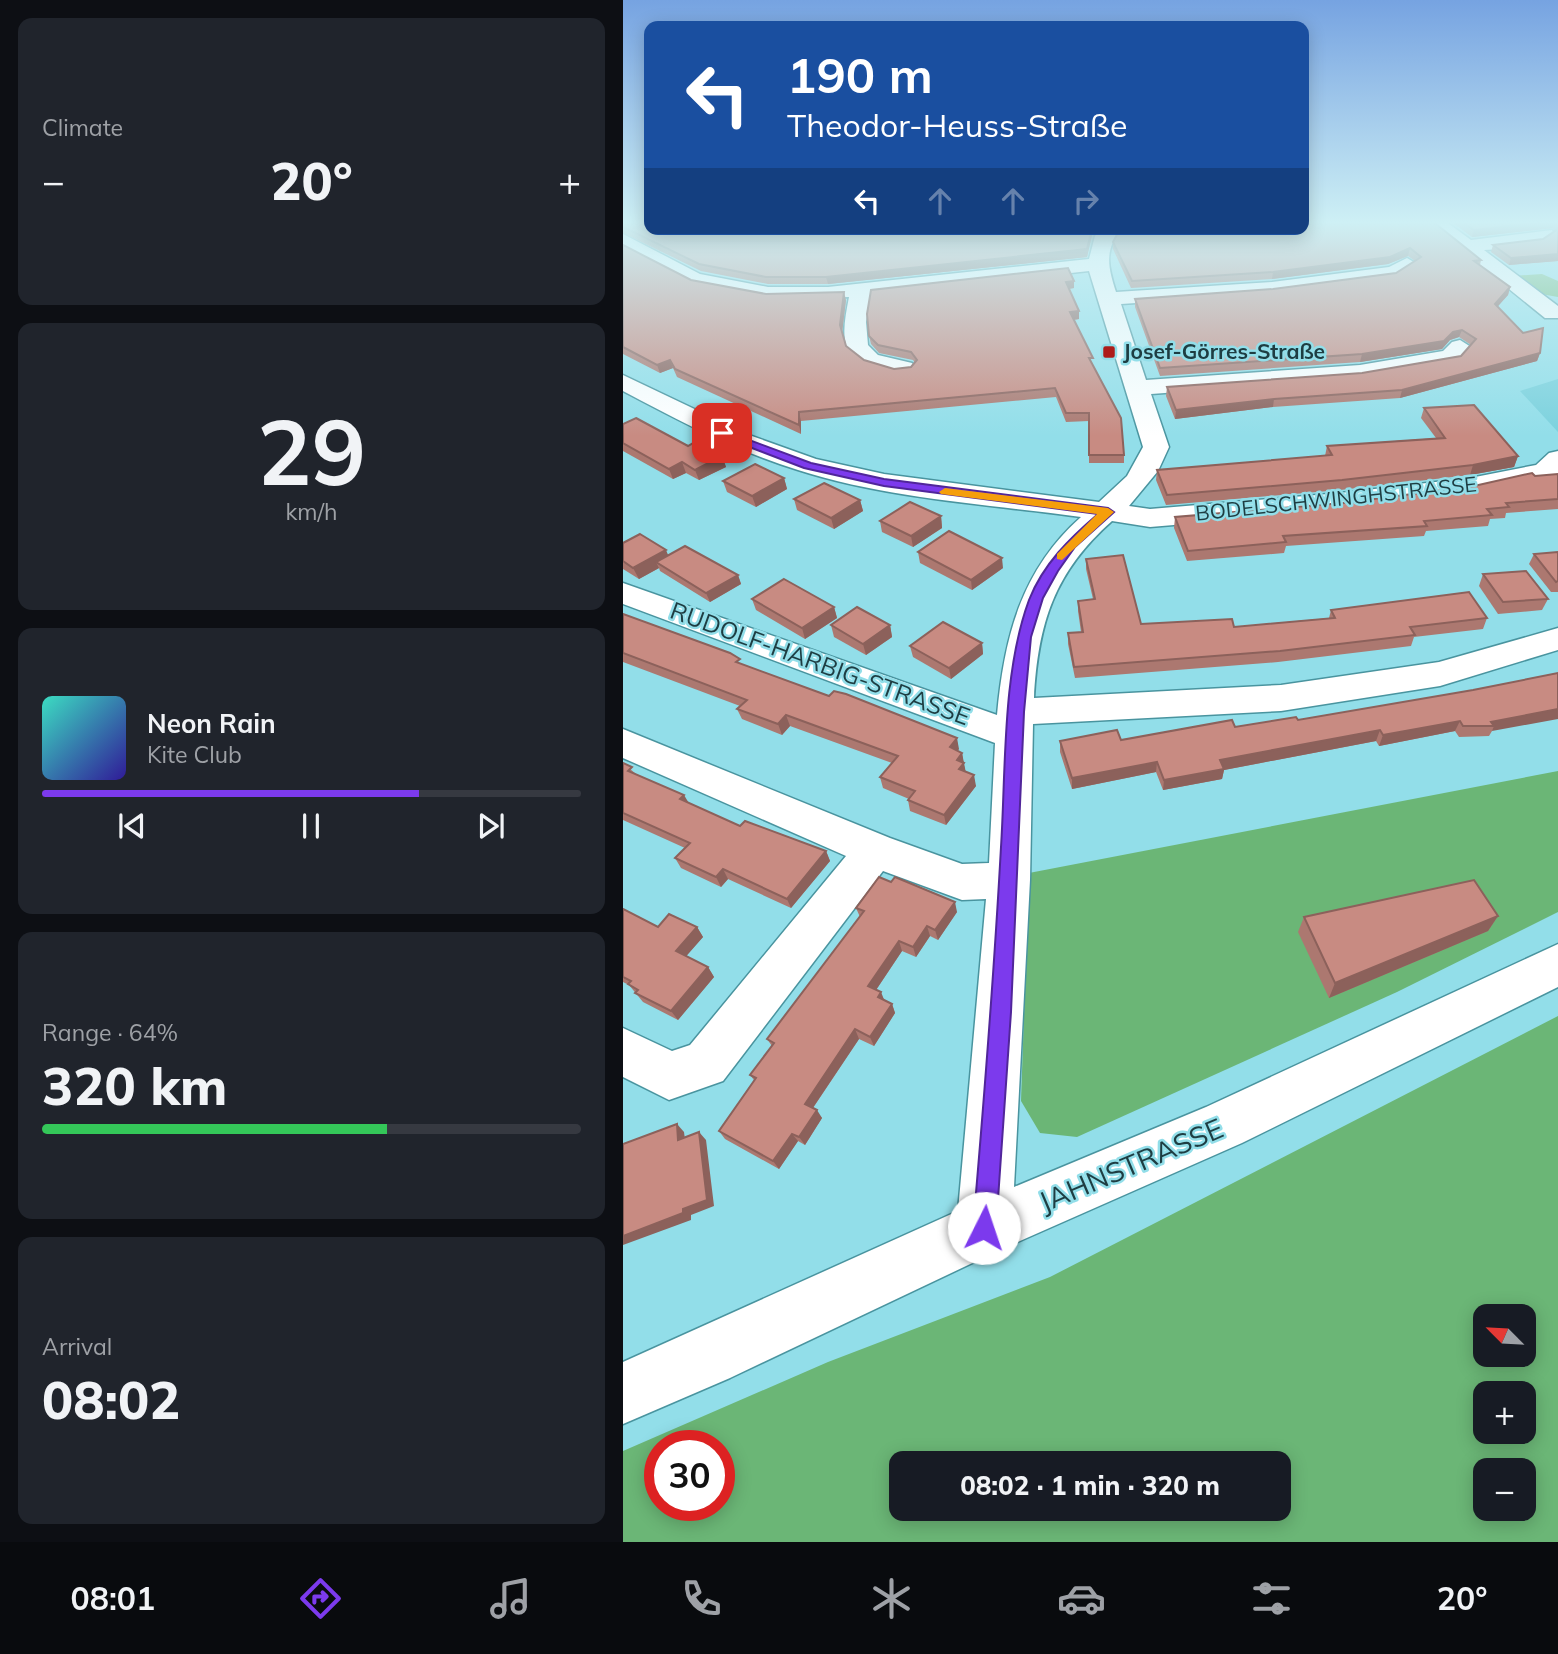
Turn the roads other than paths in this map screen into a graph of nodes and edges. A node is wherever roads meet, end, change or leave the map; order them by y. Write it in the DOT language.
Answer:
graph roads {
  1 [pos="778,293"];
  2 [pos="808,293"];
  3 [pos="860,293"];
  4 [pos="1106,293"];
  5 [pos="1189,293"];
  6 [pos="1530,293"];
  7 [pos="1108,299"];
  8 [pos="1555,312"];
  9 [pos="1460,347"];
  10 [pos="904,368"];
  11 [pos="623,382"];
  12 [pos="1135,388"];
  13 [pos="1558,459"];
  14 [pos="1108,512"];
  15 [pos="623,593"];
  16 [pos="1558,639"];
  17 [pos="1016,724"];
  18 [pos="623,743"];
  19 [pos="875,850"];
  20 [pos="1009,880"];
  21 [pos="1558,965"];
  22 [pos="623,1051"];
  23 [pos="984,1228"];
  24 [pos="623,1392"];
  1 -- 2 [label="street"];
  3 -- 10 [label="street"];
  4 -- 7 [label="street"];
  5 -- 7 [label="street"];
  6 -- 8 [label="street"];
  7 -- 12 [label="street"];
  9 -- 12 [label="street"];
  11 -- 14 [label="street, BODELSCHWINGHSTRASSE"];
  12 -- 14 [label="street"];
  13 -- 14 [label="street, BODELSCHWINGHSTRASSE"];
  14 -- 17 [label="street"];
  15 -- 17 [label="street, RUDOLF-HARBIG-STRASSE"];
  16 -- 17 [label="street"];
  17 -- 20 [label="street"];
  18 -- 19 [label="street"];
  19 -- 20 [label="street"];
  19 -- 22 [label="street"];
  20 -- 23 [label="street"];
  21 -- 23 [label="street, JAHNSTRASSE"];
  23 -- 24 [label="street, JAHNSTRASSE"];
}
